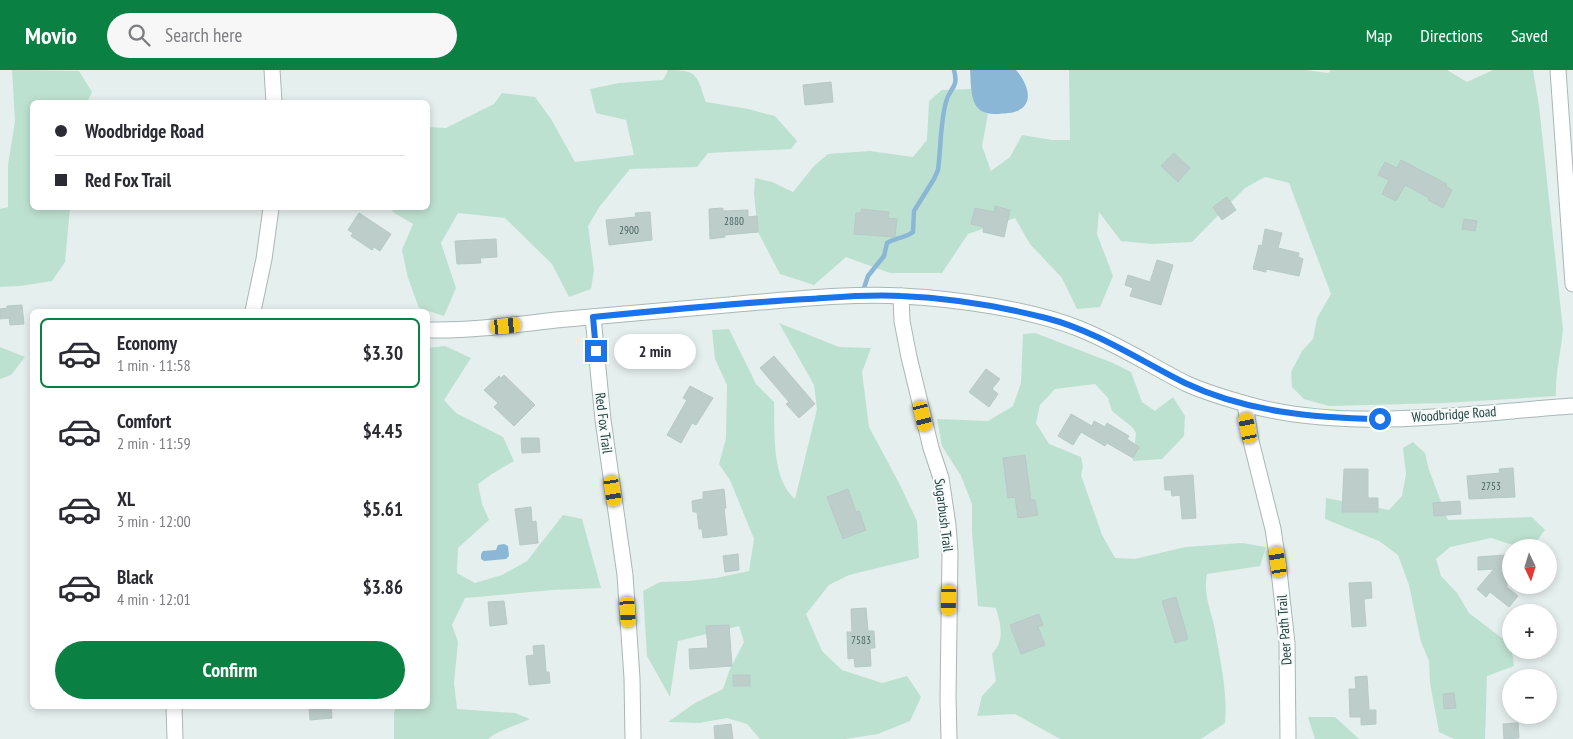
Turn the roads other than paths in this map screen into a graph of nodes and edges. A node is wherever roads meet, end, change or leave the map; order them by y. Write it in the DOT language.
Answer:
graph roads {
  1 [pos="272,70"];
  2 [pos="1558,70"];
  3 [pos="274,100"];
  4 [pos="271,210"];
  5 [pos="1573,284"];
  6 [pos="901,296"];
  7 [pos="253,309"];
  8 [pos="593,317"];
  9 [pos="430,330"];
  10 [pos="1245,404"];
  11 [pos="1573,406"];
  12 [pos="174,709"];
  13 [pos="175,739"];
  14 [pos="633,739"];
  15 [pos="949,739"];
  16 [pos="1288,739"];
  1 -- 3 [label="street"];
  2 -- 5 [label="street"];
  4 -- 7 [label="street"];
  6 -- 8 [label="street, Woodbridge Road"];
  6 -- 10 [label="street, Woodbridge Road"];
  6 -- 15 [label="street, Sugarbush Trail"];
  8 -- 9 [label="street, Woodbridge Road"];
  8 -- 14 [label="street, Red Fox Trail"];
  10 -- 11 [label="street, Woodbridge Road"];
  10 -- 16 [label="street, Deer Path Trail"];
  12 -- 13 [label="street"];
}
